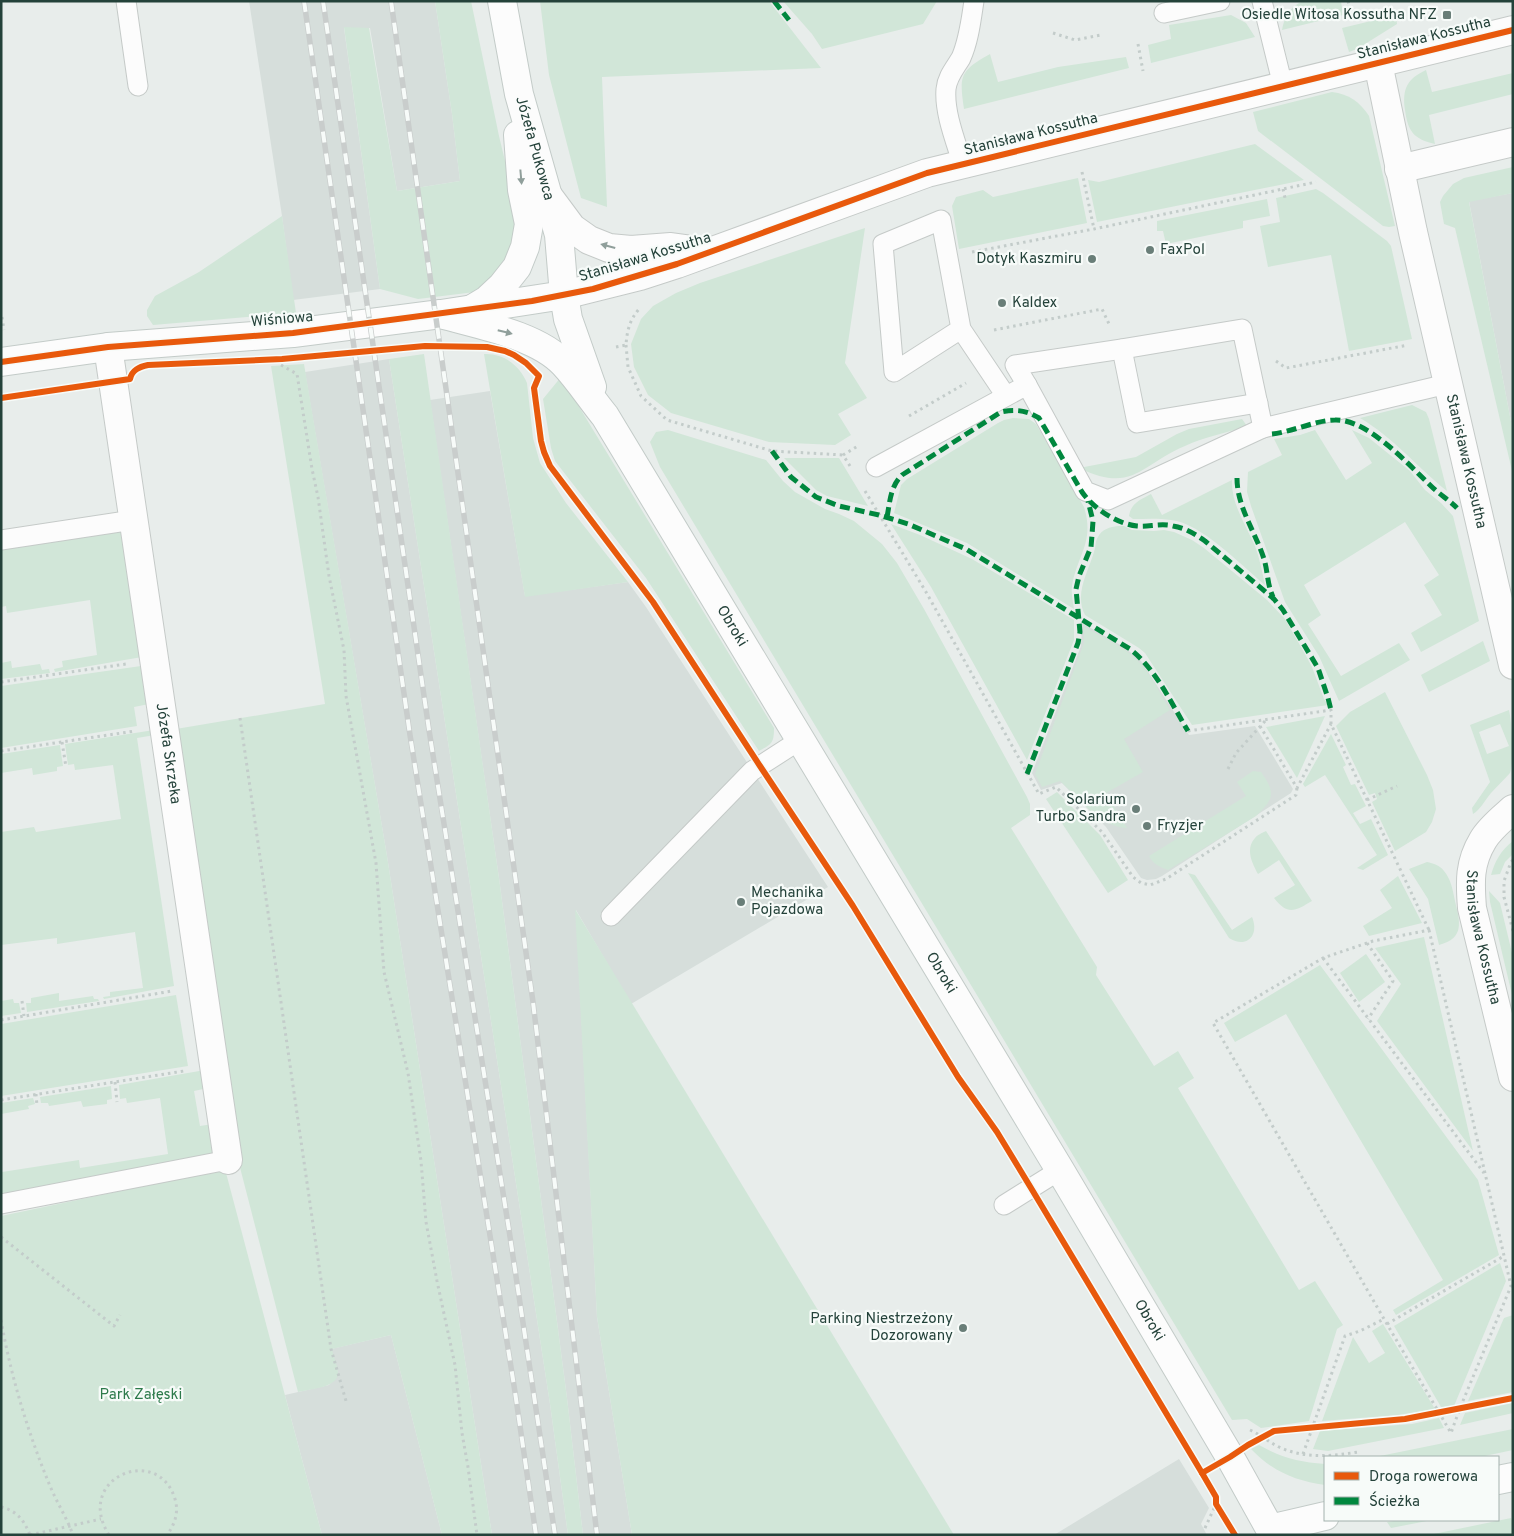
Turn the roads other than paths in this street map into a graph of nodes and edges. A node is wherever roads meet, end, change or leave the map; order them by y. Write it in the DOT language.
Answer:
graph roads {
  1 [pos="126,1"];
  2 [pos="502,1"];
  3 [pos="974,1"];
  4 [pos="1220,1"];
  5 [pos="1262,1"];
  6 [pos="1164,13"];
  7 [pos="1513,30"];
  8 [pos="1378,63"];
  9 [pos="138,86"];
  10 [pos="1283,86"];
  11 [pos="519,94"];
  12 [pos="1513,142"];
  13 [pos="962,165"];
  14 [pos="1399,170"];
  15 [pos="547,194"];
  16 [pos="709,252"];
  17 [pos="564,295"];
  18 [pos="471,310"];
  19 [pos="441,314"];
  20 [pos="961,329"];
  21 [pos="108,347"];
  22 [pos="3,349"];
  23 [pos="1122,349"];
  24 [pos="1027,384"];
  25 [pos="1447,384"];
  26 [pos="1006,396"];
  27 [pos="1258,403"];
  28 [pos="605,416"];
  29 [pos="1264,428"];
  30 [pos="876,467"];
  31 [pos="133,520"];
  32 [pos="1,540"];
  33 [pos="1513,665"];
  34 [pos="800,740"];
  35 [pos="1513,809"];
  36 [pos="611,916"];
  37 [pos="1513,1076"];
  38 [pos="228,1160"];
  39 [pos="1060,1170"];
  40 [pos="1,1204"];
  41 [pos="1004,1205"];
  42 [pos="1513,1477"];
  43 [pos="1499,1480"];
  44 [pos="1324,1516"];
  45 [pos="1271,1532"];
  1 -- 9 [label="lane"];
  2 -- 11 [label="street, Józefa Pukowca"];
  3 -- 13 [label="lane"];
  4 -- 6 [label="lane"];
  5 -- 10 [label="lane"];
  7 -- 8 [label="street, Stanisława Kossutha"];
  8 -- 10 [label="street, Stanisława Kossutha"];
  8 -- 14 [label="street, Stanisława Kossutha"];
  10 -- 13 [label="street, Stanisława Kossutha"];
  11 -- 15 [label="street, Józefa Pukowca"];
  11 -- 18 [label="street, one-way"];
  12 -- 14 [label="street"];
  13 -- 16 [label="street, Stanisława Kossutha"];
  14 -- 25 [label="street, Stanisława Kossutha"];
  16 -- 15 [label="street, one-way"];
  15 -- 17 [label="street, Józefa Pukowca"];
  16 -- 17 [label="street, Stanisława Kossutha"];
  17 -- 18 [label="street, Wiśniowa"];
  17 -- 28 [label="street, Obroki"];
  18 -- 19 [label="street, Wiśniowa"];
  19 -- 21 [label="street, Wiśniowa"];
  19 -- 28 [label="street, Obroki, one-way"];
  20 -- 20 [label="lane"];
  20 -- 26 [label="lane"];
  21 -- 22 [label="street, Wiśniowa"];
  21 -- 31 [label="street, Józefa Skrzeka"];
  23 -- 24 [label="lane"];
  23 -- 27 [label="lane"];
  23 -- 27 [label="lane"];
  24 -- 26 [label="lane"];
  24 -- 29 [label="lane"];
  25 -- 29 [label="lane"];
  25 -- 33 [label="street, Stanisława Kossutha"];
  26 -- 30 [label="lane"];
  27 -- 29 [label="lane"];
  28 -- 34 [label="street, Obroki"];
  31 -- 32 [label="lane"];
  31 -- 38 [label="street, Józefa Skrzeka"];
  34 -- 36 [label="lane"];
  34 -- 39 [label="street, Obroki"];
  35 -- 37 [label="street, Stanisława Kossutha"];
  38 -- 40 [label="lane"];
  39 -- 41 [label="lane"];
  39 -- 45 [label="street, Obroki"];
  42 -- 43 [label="street"];
  44 -- 45 [label="street"];
}
